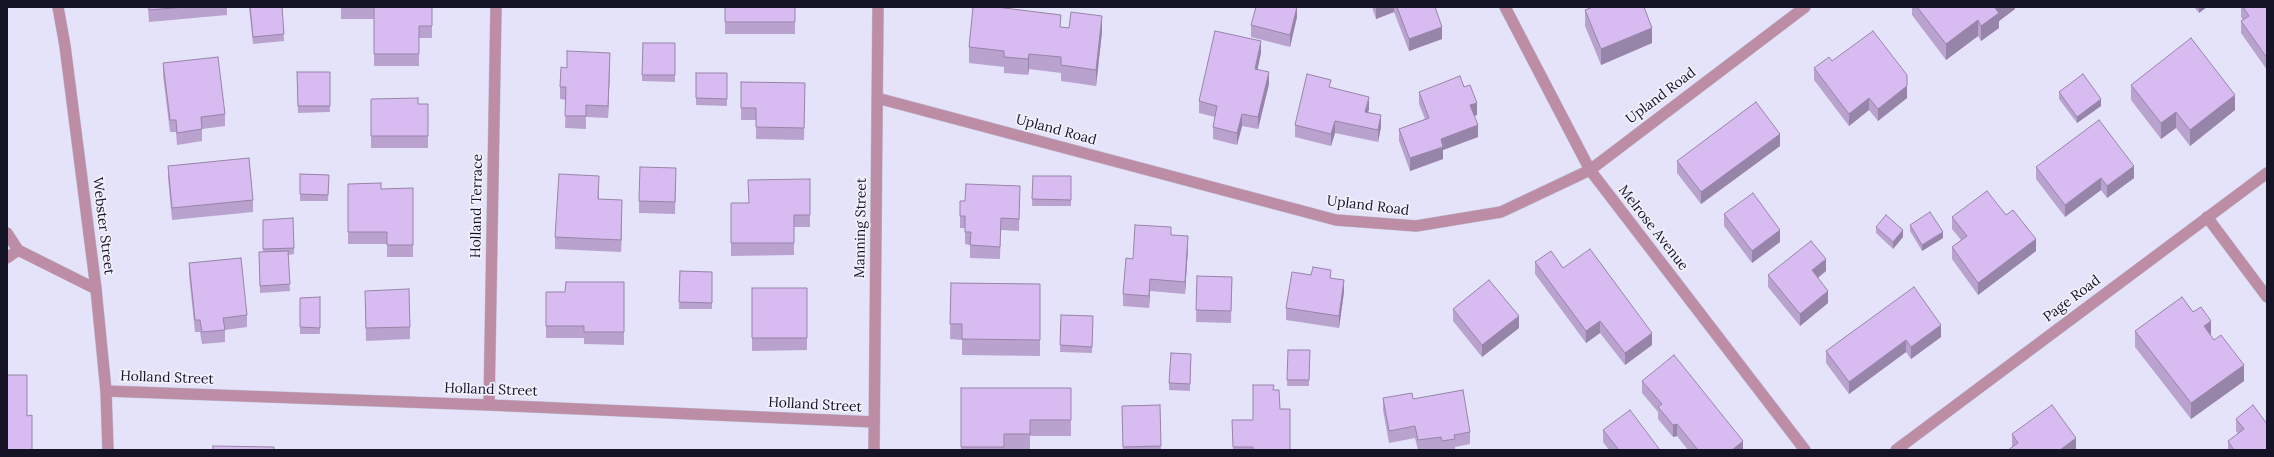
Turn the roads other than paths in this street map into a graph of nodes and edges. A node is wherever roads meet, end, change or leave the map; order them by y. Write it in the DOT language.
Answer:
graph roads {
  1 [pos="58,7"];
  2 [pos="496,7"];
  3 [pos="878,7"];
  4 [pos="1505,7"];
  5 [pos="1805,7"];
  6 [pos="877,98"];
  7 [pos="1590,170"];
  8 [pos="2267,173"];
  9 [pos="2207,217"];
  10 [pos="7,233"];
  11 [pos="18,250"];
  12 [pos="7,258"];
  13 [pos="96,289"];
  14 [pos="2267,297"];
  15 [pos="106,391"];
  16 [pos="489,405"];
  17 [pos="874,422"];
  18 [pos="108,450"];
  19 [pos="874,450"];
  20 [pos="1805,450"];
  21 [pos="1896,450"];
  1 -- 13 [label="street, Webster Street"];
  2 -- 16 [label="street, Holland Terrace"];
  3 -- 6 [label="street, Manning Street"];
  4 -- 7 [label="street, Melrose Avenue"];
  5 -- 7 [label="street, Upland Road"];
  6 -- 7 [label="street, Upland Road"];
  6 -- 17 [label="street, Manning Street"];
  7 -- 20 [label="street, Melrose Avenue"];
  8 -- 9 [label="street, Page Road"];
  9 -- 14 [label="street"];
  9 -- 21 [label="street, Page Road"];
  10 -- 11 [label="street"];
  11 -- 12 [label="street"];
  11 -- 13 [label="street"];
  13 -- 15 [label="street, Webster Street"];
  15 -- 16 [label="street, Holland Street"];
  15 -- 18 [label="street, Webster Street"];
  16 -- 17 [label="street, Holland Street"];
  17 -- 19 [label="street, Manning Street"];
}
